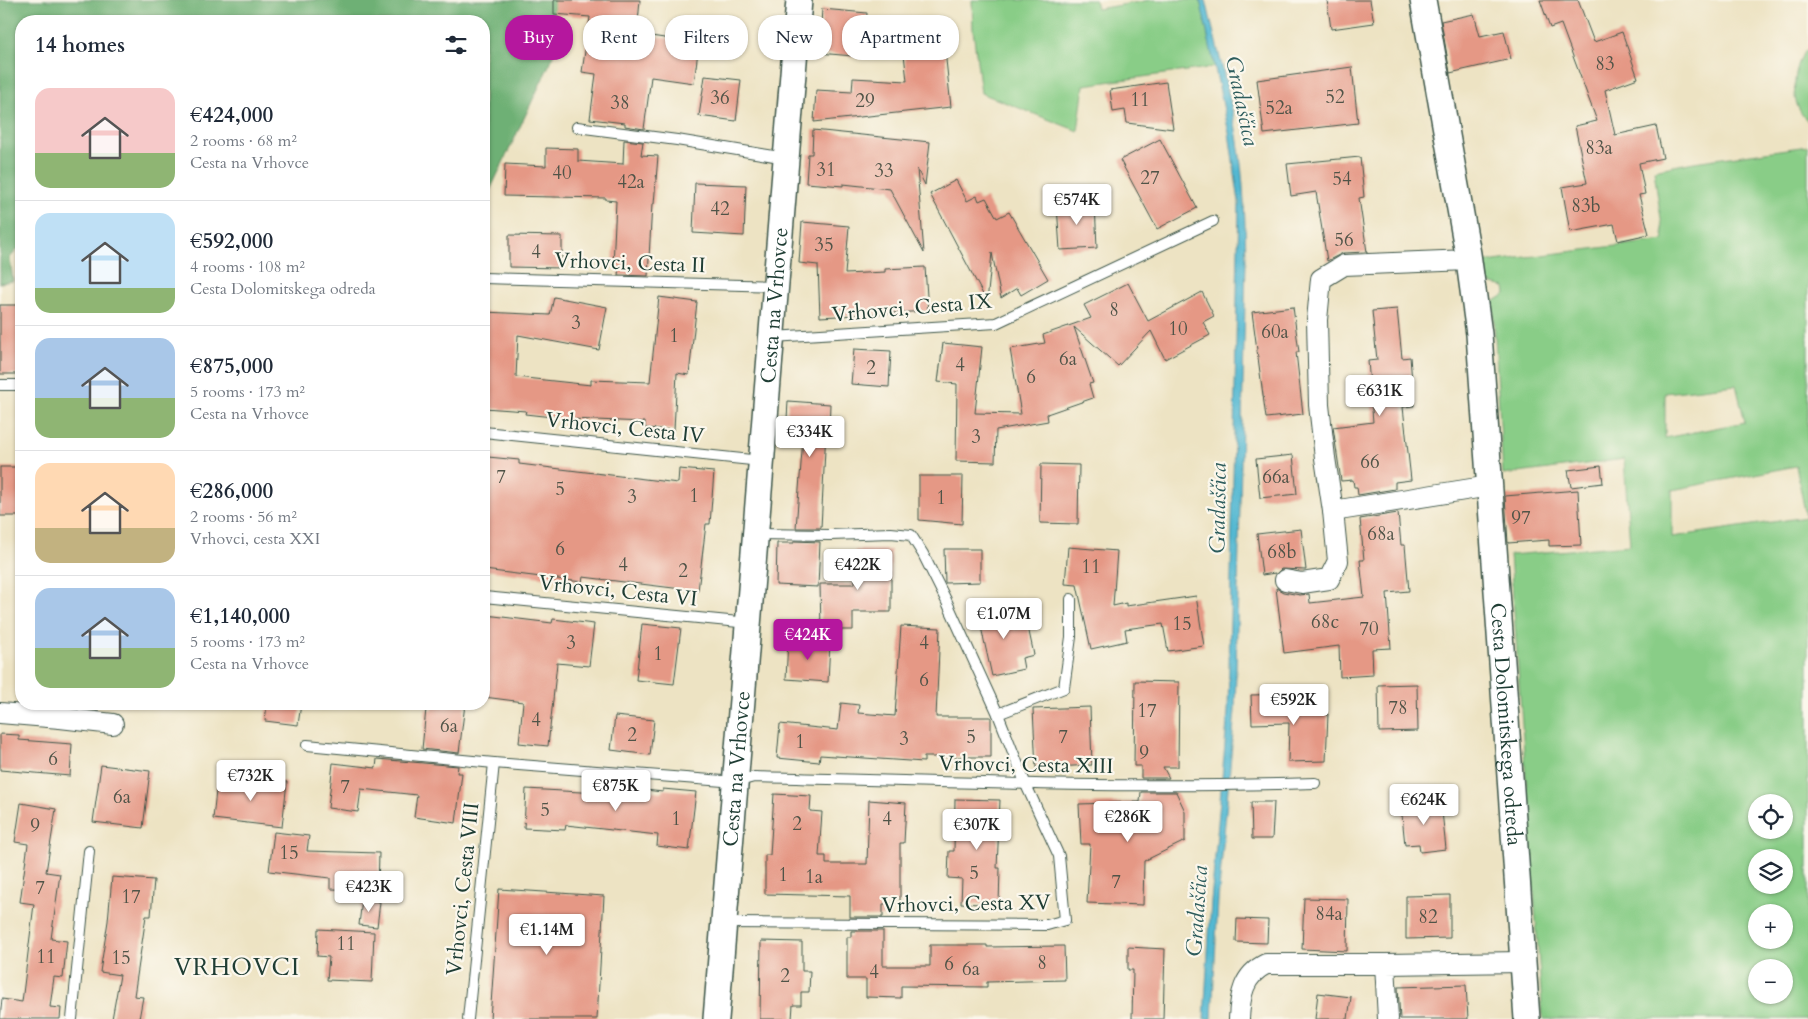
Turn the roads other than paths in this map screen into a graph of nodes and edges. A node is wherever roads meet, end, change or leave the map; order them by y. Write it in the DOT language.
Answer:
graph roads {
  1 [pos="799,0"];
  2 [pos="1423,0"];
  3 [pos="577,126"];
  4 [pos="786,158"];
  5 [pos="1213,220"];
  6 [pos="1468,260"];
  7 [pos="490,278"];
  8 [pos="776,286"];
  9 [pos="772,337"];
  10 [pos="0,385"];
  11 [pos="15,385"];
  12 [pos="490,433"];
  13 [pos="762,461"];
  14 [pos="1490,486"];
  15 [pos="1333,511"];
  16 [pos="756,534"];
  17 [pos="1285,580"];
  18 [pos="490,598"];
  19 [pos="1071,598"];
  20 [pos="749,623"];
  21 [pos="60,711"];
  22 [pos="0,713"];
  23 [pos="998,714"];
  24 [pos="113,724"];
  25 [pos="307,745"];
  26 [pos="494,763"];
  27 [pos="736,782"];
  28 [pos="1315,783"];
  29 [pos="1026,785"];
  30 [pos="89,851"];
  31 [pos="724,923"];
  32 [pos="1522,962"];
  33 [pos="1385,964"];
  34 [pos="72,1019"];
  35 [pos="468,1019"];
  36 [pos="716,1019"];
  37 [pos="1239,1019"];
  38 [pos="1388,1019"];
  39 [pos="1526,1019"];
  1 -- 4 [label="street, Cesta na Vrhovce"];
  2 -- 6 [label="street, Cesta Dolomitskega odreda"];
  3 -- 4 [label="lane"];
  4 -- 8 [label="street, Cesta na Vrhovce"];
  5 -- 9 [label="lane, Vrhovci, Cesta IX"];
  6 -- 14 [label="street, Cesta Dolomitskega odreda"];
  6 -- 15 [label="street"];
  7 -- 8 [label="lane, Vrhovci, Cesta II"];
  8 -- 9 [label="street, Cesta na Vrhovce"];
  9 -- 13 [label="street, Cesta na Vrhovce"];
  10 -- 11 [label="lane"];
  12 -- 13 [label="lane, Vrhovci, Cesta IV"];
  13 -- 16 [label="street, Cesta na Vrhovce"];
  14 -- 15 [label="street"];
  14 -- 32 [label="street, Cesta Dolomitskega odreda"];
  15 -- 17 [label="street"];
  16 -- 20 [label="street, Cesta na Vrhovce"];
  16 -- 23 [label="lane"];
  18 -- 20 [label="lane, Vrhovci, Cesta VI"];
  19 -- 23 [label="lane"];
  20 -- 27 [label="street, Cesta na Vrhovce"];
  21 -- 22 [label="street"];
  21 -- 24 [label="street"];
  23 -- 29 [label="lane"];
  25 -- 26 [label="lane"];
  26 -- 27 [label="lane"];
  26 -- 35 [label="lane, Vrhovci, Cesta VIII"];
  27 -- 29 [label="lane, Vrhovci, Cesta XIII"];
  27 -- 31 [label="street, Cesta na Vrhovce"];
  28 -- 29 [label="lane, Vrhovci, Cesta XIII"];
  29 -- 31 [label="lane, Vrhovci, Cesta XV"];
  30 -- 34 [label="lane"];
  31 -- 36 [label="street, Cesta na Vrhovce"];
  32 -- 33 [label="street"];
  32 -- 39 [label="street, Cesta Dolomitskega odreda"];
  33 -- 37 [label="street"];
  33 -- 38 [label="street"];
}
